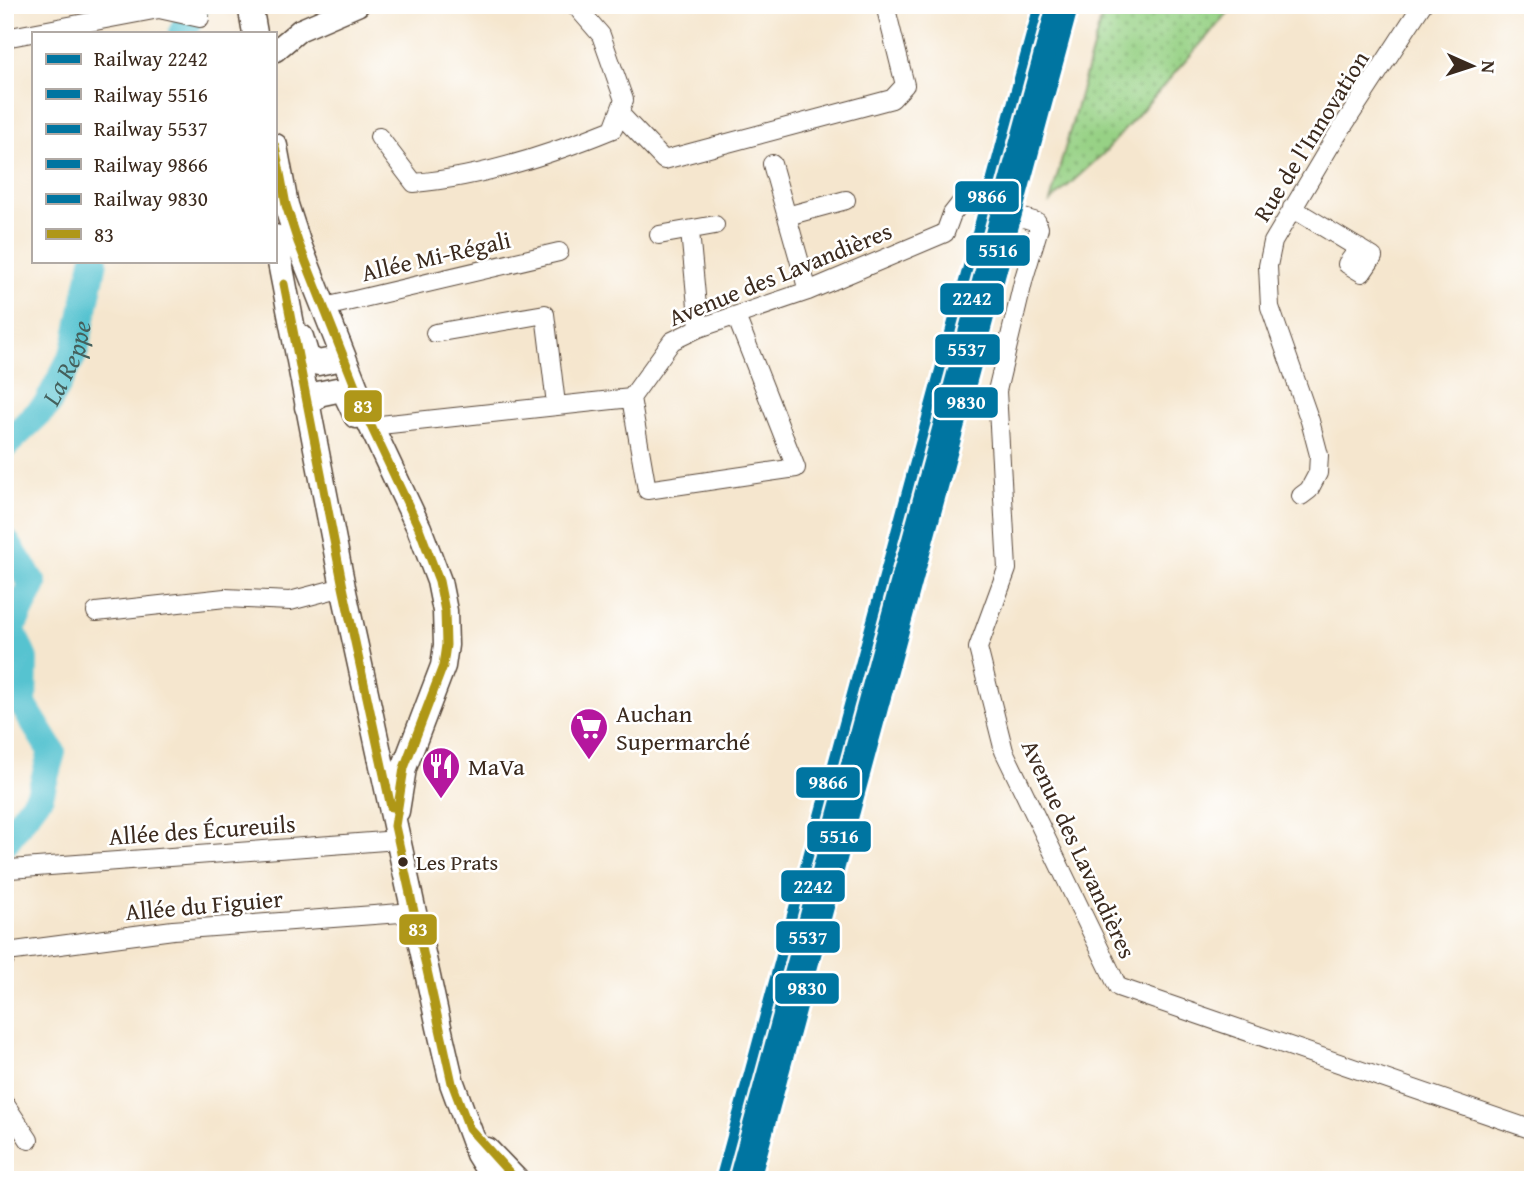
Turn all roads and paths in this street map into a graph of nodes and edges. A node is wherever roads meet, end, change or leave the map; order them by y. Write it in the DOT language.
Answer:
graph roads {
  1 [pos="240,5"];
  2 [pos="250,5"];
  3 [pos="358,5"];
  4 [pos="575,5"];
  5 [pos="885,5"];
  6 [pos="1422,5"];
  7 [pos="200,18"];
  8 [pos="300,30"];
  9 [pos="32,32"];
  10 [pos="34,32"];
  11 [pos="243,32"];
  12 [pos="255,32"];
  13 [pos="276,35"];
  14 [pos="5,38"];
  15 [pos="276,50"];
  16 [pos="619,113"];
  17 [pos="379,137"];
  18 [pos="276,151"];
  19 [pos="772,164"];
  20 [pos="846,200"];
  21 [pos="1292,208"];
  22 [pos="787,216"];
  23 [pos="715,226"];
  24 [pos="690,231"];
  25 [pos="659,235"];
  26 [pos="276,243"];
  27 [pos="1359,248"];
  28 [pos="559,252"];
  29 [pos="280,267"];
  30 [pos="808,291"];
  31 [pos="322,299"];
  32 [pos="736,316"];
  33 [pos="699,328"];
  34 [pos="292,330"];
  35 [pos="435,333"];
  36 [pos="339,345"];
  37 [pos="631,398"];
  38 [pos="556,404"];
  39 [pos="307,407"];
  40 [pos="371,426"];
  41 [pos="1301,496"];
  42 [pos="342,587"];
  43 [pos="96,612"];
  44 [pos="359,666"];
  45 [pos="416,731"];
  46 [pos="396,833"];
  47 [pos="10,869"];
  48 [pos="414,912"];
  49 [pos="5,960"];
  50 [pos="5,1104"];
  51 [pos="469,1128"];
  52 [pos="1533,1130"];
  53 [pos="29,1140"];
  54 [pos="494,1180"];
  55 [pos="516,1180"];
  1 -- 11 [label="main road"];
  2 -- 12 [label="main road"];
  3 -- 8 [label="street"];
  4 -- 16 [label="street"];
  5 -- 16 [label="street"];
  6 -- 21 [label="street, Rue de l'Innovation"];
  7 -- 10 [label="street"];
  8 -- 13 [label="street"];
  8 -- 15 [label="street"];
  9 -- 14 [label="street"];
  16 -- 17 [label="street"];
  18 -- 31 [label="main road"];
  19 -- 22 [label="street"];
  20 -- 22 [label="street"];
  21 -- 27 [label="street"];
  21 -- 41 [label="street, Rue de l'Innovation"];
  22 -- 30 [label="street"];
  23 -- 24 [label="street"];
  24 -- 25 [label="street"];
  24 -- 33 [label="street"];
  26 -- 29 [label="main road"];
  28 -- 31 [label="street, Allée Mi-Régali"];
  29 -- 31 [label="main road"];
  29 -- 34 [label="main road"];
  30 -- 32 [label="street, Avenue des Lavandières"];
  30 -- 52 [label="street, Avenue des Lavandières"];
  31 -- 36 [label="main road"];
  32 -- 33 [label="street, Avenue des Lavandières"];
  32 -- 37 [label="street"];
  33 -- 37 [label="street, Avenue des Lavandières"];
  34 -- 36 [label="main road"];
  34 -- 39 [label="main road"];
  35 -- 38 [label="street"];
  36 -- 40 [label="main road"];
  37 -- 38 [label="street"];
  38 -- 40 [label="street"];
  39 -- 40 [label="main road"];
  39 -- 42 [label="main road"];
  40 -- 45 [label="main road"];
  42 -- 43 [label="street"];
  42 -- 44 [label="main road"];
  44 -- 45 [label="main road"];
  44 -- 46 [label="main road"];
  45 -- 46 [label="main road"];
  46 -- 47 [label="street, Allée des Écureuils"];
  46 -- 48 [label="main road"];
  48 -- 49 [label="street, Allée du Figuier"];
  48 -- 51 [label="main road"];
  50 -- 53 [label="street"];
  51 -- 54 [label="main road"];
  51 -- 55 [label="main road"];
}
